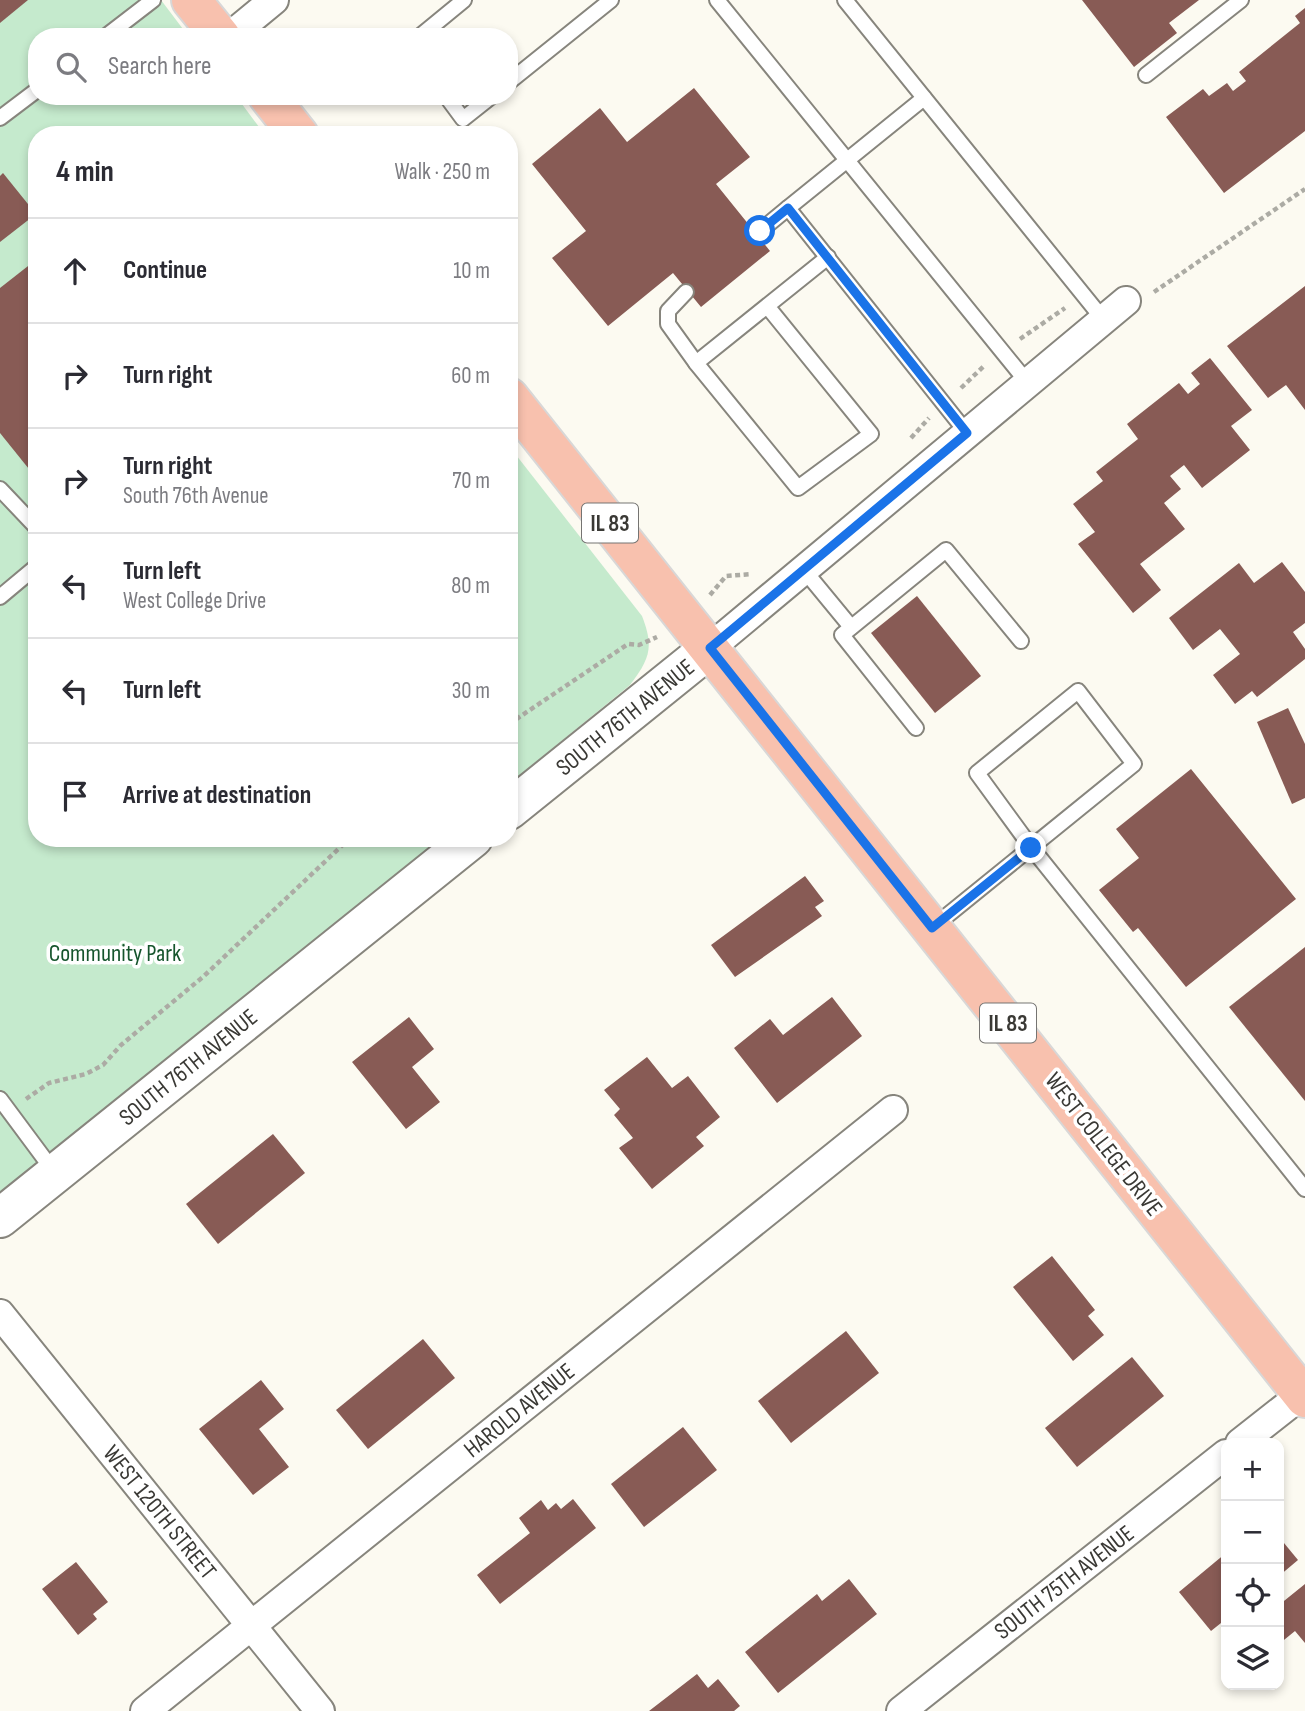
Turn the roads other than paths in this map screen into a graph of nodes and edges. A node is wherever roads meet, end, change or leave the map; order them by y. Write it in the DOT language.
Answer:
graph roads {
  1 [pos="153,0"];
  2 [pos="191,0"];
  3 [pos="274,0"];
  4 [pos="464,0"];
  5 [pos="611,0"];
  6 [pos="717,0"];
  7 [pos="845,0"];
  8 [pos="1241,0"];
  9 [pos="117,28"];
  10 [pos="213,28"];
  11 [pos="240,28"];
  12 [pos="430,28"];
  13 [pos="518,75"];
  14 [pos="1146,75"];
  15 [pos="28,97"];
  16 [pos="924,98"];
  17 [pos="275,105"];
  18 [pos="453,105"];
  19 [pos="481,105"];
  20 [pos="0,118"];
  21 [pos="292,126"];
  22 [pos="848,161"];
  23 [pos="788,208"];
  24 [pos="760,231"];
  25 [pos="828,257"];
  26 [pos="686,292"];
  27 [pos="1126,301"];
  28 [pos="767,306"];
  29 [pos="1103,319"];
  30 [pos="695,363"];
  31 [pos="1027,382"];
  32 [pos="518,408"];
  33 [pos="967,433"];
  34 [pos="0,489"];
  35 [pos="28,519"];
  36 [pos="804,570"];
  37 [pos="28,574"];
  38 [pos="0,597"];
  39 [pos="851,627"];
  40 [pos="1021,641"];
  41 [pos="710,648"];
  42 [pos="916,728"];
  43 [pos="518,803"];
  44 [pos="462,847"];
  45 [pos="1031,848"];
  46 [pos="932,928"];
  47 [pos="0,1099"];
  48 [pos="894,1110"];
  49 [pos="55,1173"];
  50 [pos="1305,1189"];
  51 [pos="0,1218"];
  52 [pos="0,1314"];
  53 [pos="1304,1394"];
  54 [pos="1247,1438"];
  55 [pos="1221,1458"];
  56 [pos="250,1625"];
  57 [pos="145,1711"];
  58 [pos="320,1711"];
  59 [pos="901,1711"];
  1 -- 9 [label="lane"];
  2 -- 10 [label="main road"];
  3 -- 11 [label="street"];
  4 -- 12 [label="lane"];
  5 -- 13 [label="lane"];
  6 -- 22 [label="lane"];
  7 -- 16 [label="lane"];
  8 -- 14 [label="lane"];
  15 -- 20 [label="lane"];
  16 -- 22 [label="lane"];
  16 -- 29 [label="lane"];
  17 -- 21 [label="main road"];
  18 -- 19 [label="lane"];
  22 -- 23 [label="lane"];
  22 -- 31 [label="lane"];
  23 -- 24 [label="lane"];
  23 -- 25 [label="lane"];
  25 -- 28 [label="lane"];
  25 -- 33 [label="lane"];
  26 -- 30 [label="lane"];
  27 -- 29 [label="street, SOUTH 76TH AVENUE"];
  28 -- 30 [label="lane"];
  28 -- 30 [label="lane"];
  29 -- 31 [label="street, SOUTH 76TH AVENUE"];
  31 -- 33 [label="street, SOUTH 76TH AVENUE"];
  32 -- 41 [label="main road, WEST COLLEGE DRIVE / IL 83"];
  33 -- 36 [label="street, SOUTH 76TH AVENUE"];
  34 -- 35 [label="lane"];
  36 -- 39 [label="lane"];
  36 -- 41 [label="street, SOUTH 76TH AVENUE"];
  37 -- 38 [label="lane"];
  39 -- 40 [label="lane"];
  39 -- 42 [label="lane"];
  41 -- 43 [label="street, SOUTH 76TH AVENUE"];
  41 -- 46 [label="main road, WEST COLLEGE DRIVE / IL 83"];
  44 -- 49 [label="street, SOUTH 76TH AVENUE"];
  45 -- 45 [label="lane"];
  45 -- 46 [label="lane"];
  45 -- 50 [label="lane"];
  46 -- 53 [label="main road, WEST COLLEGE DRIVE / IL 83"];
  47 -- 49 [label="lane"];
  48 -- 56 [label="street, HAROLD AVENUE"];
  49 -- 51 [label="street, SOUTH 76TH AVENUE"];
  52 -- 56 [label="street, WEST 120TH STREET"];
  53 -- 54 [label="street"];
  55 -- 59 [label="street, SOUTH 75TH AVENUE"];
  56 -- 57 [label="street, HAROLD AVENUE"];
  56 -- 58 [label="street, WEST 120TH STREET"];
}
